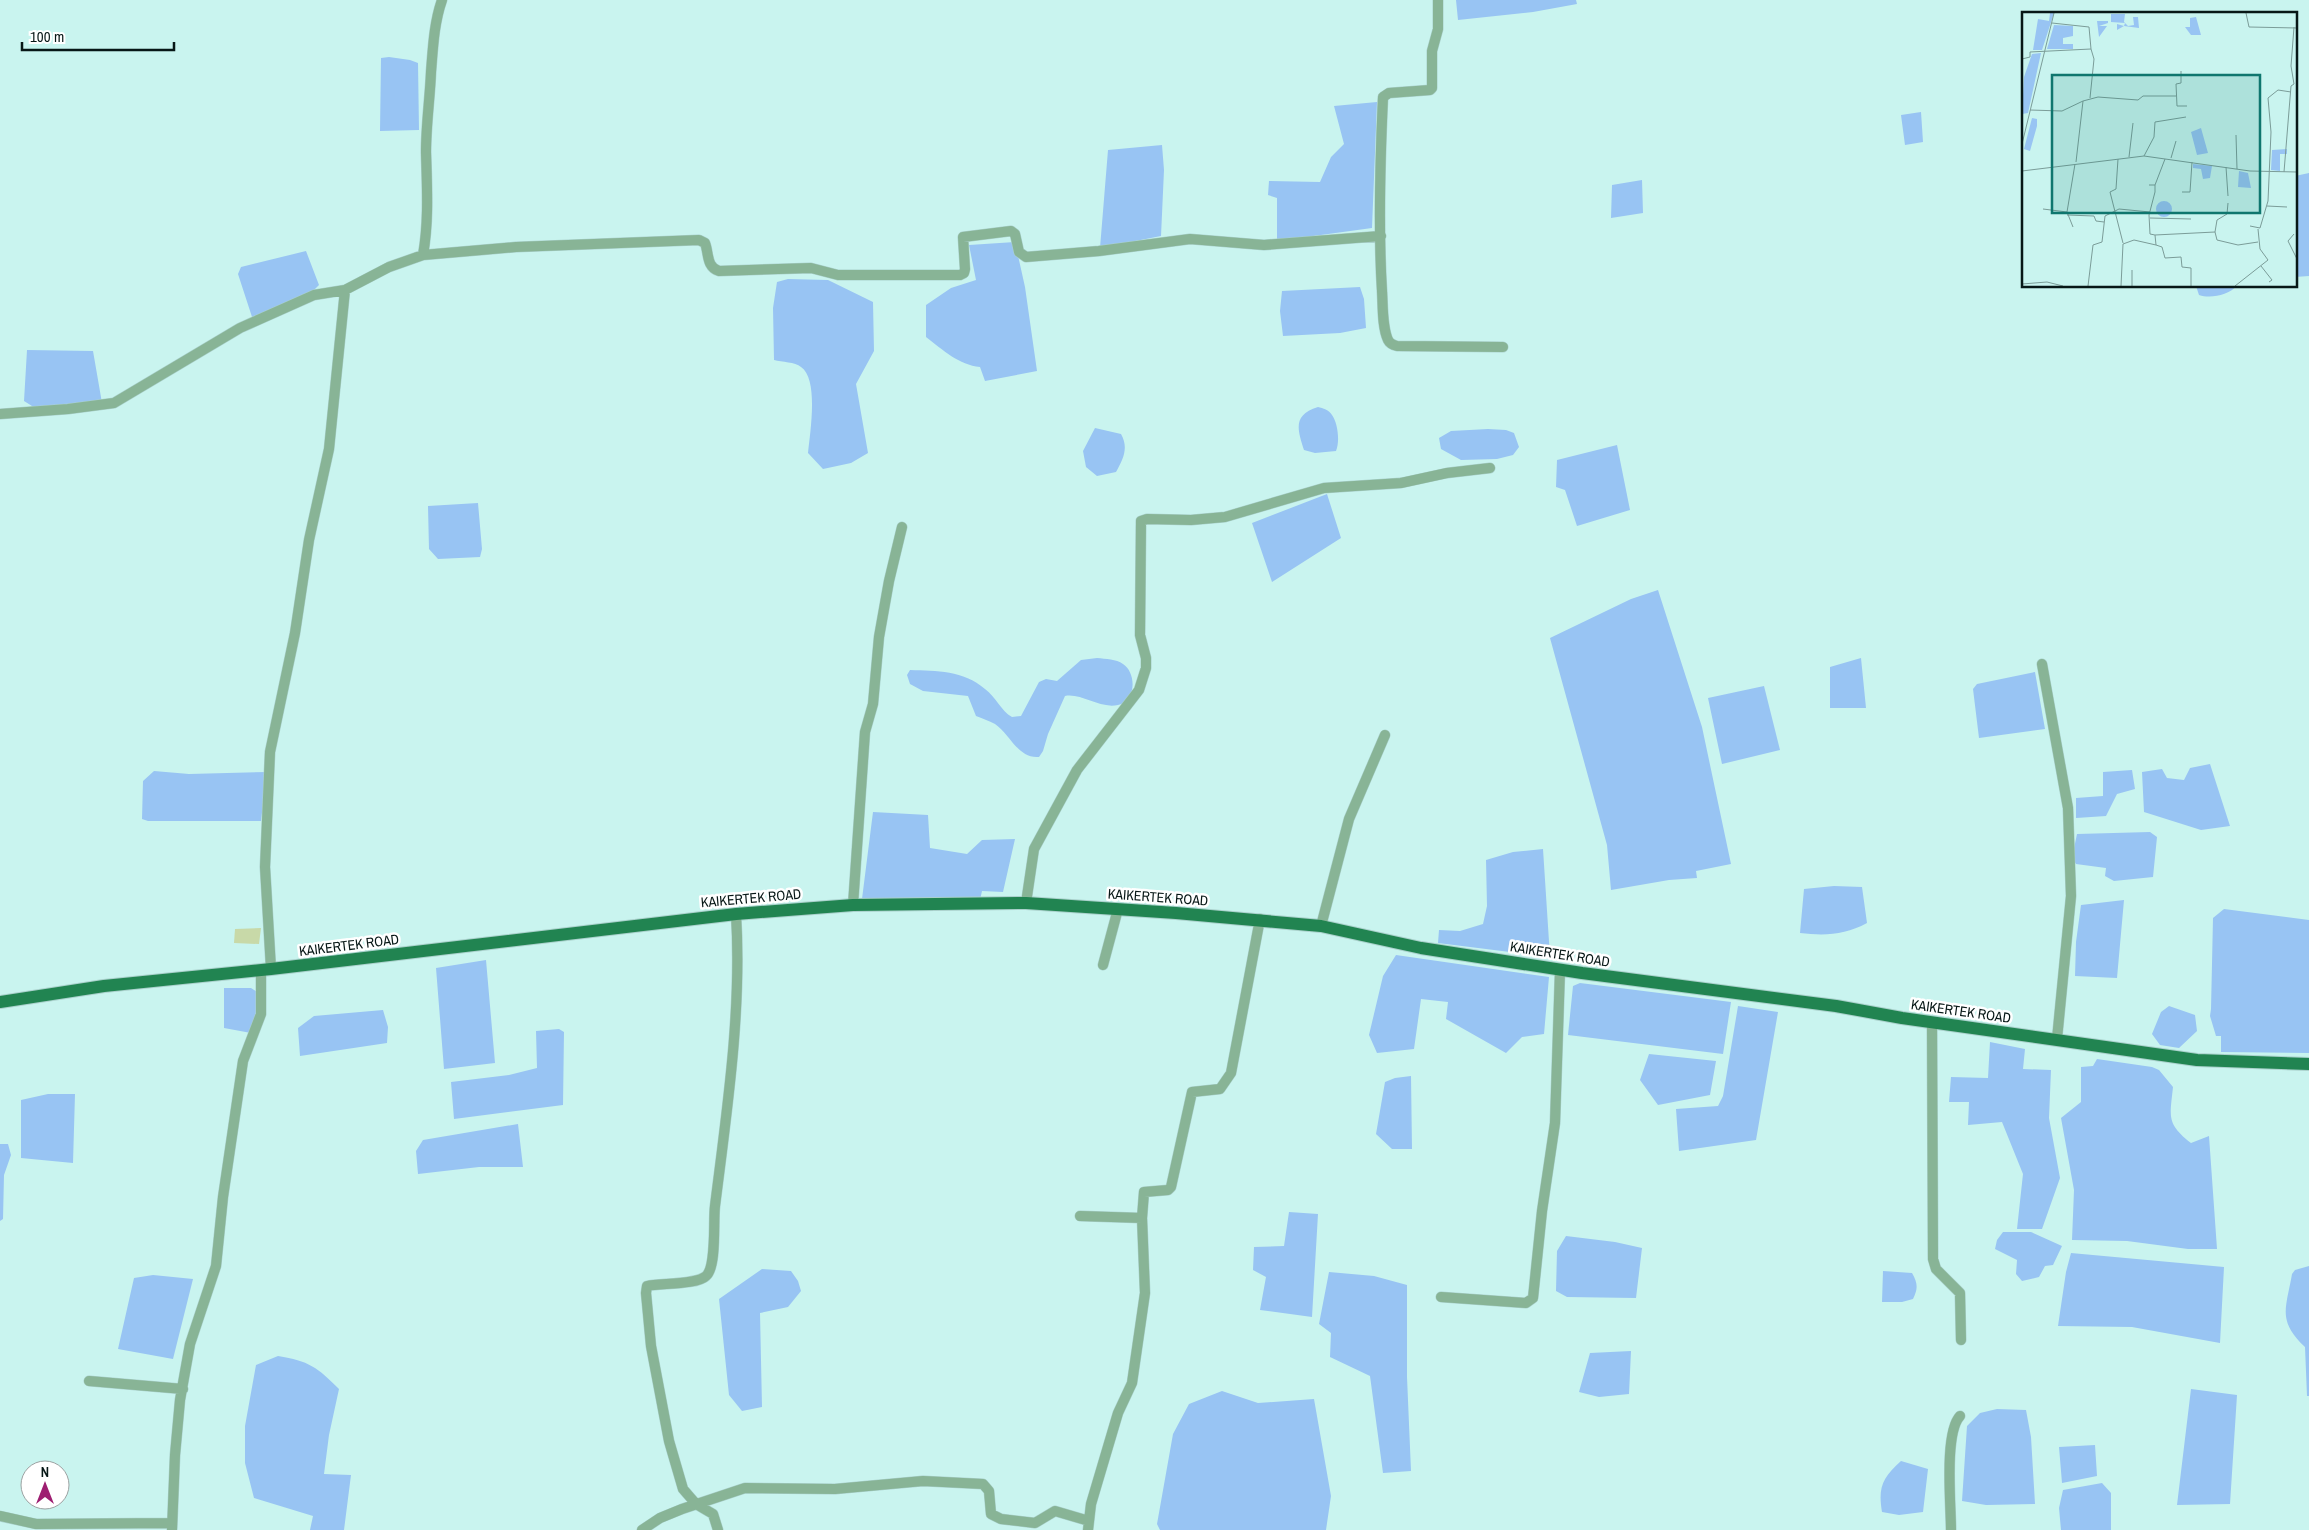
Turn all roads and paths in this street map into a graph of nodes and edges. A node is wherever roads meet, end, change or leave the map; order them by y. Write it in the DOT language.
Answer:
graph roads {
  1 [pos="442,0"];
  2 [pos="1438,0"];
  3 [pos="1381,236"];
  4 [pos="423,255"];
  5 [pos="345,290"];
  6 [pos="1503,347"];
  7 [pos="0,414"];
  8 [pos="1490,468"];
  9 [pos="902,527"];
  10 [pos="2042,664"];
  11 [pos="1385,735"];
  12 [pos="1026,903"];
  13 [pos="853,905"];
  14 [pos="1118,909"];
  15 [pos="736,914"];
  16 [pos="1260,920"];
  17 [pos="1321,926"];
  18 [pos="1104,965"];
  19 [pos="266,970"];
  20 [pos="1560,970"];
  21 [pos="0,1002"];
  22 [pos="1932,1022"];
  23 [pos="2057,1039"];
  24 [pos="2309,1065"];
  25 [pos="1080,1216"];
  26 [pos="1142,1218"];
  27 [pos="1441,1296"];
  28 [pos="1961,1340"];
  29 [pos="89,1380"];
  30 [pos="183,1389"];
  31 [pos="1960,1416"];
  32 [pos="696,1504"];
  33 [pos="0,1516"];
  34 [pos="1089,1525"];
  35 [pos="172,1526"];
  36 [pos="642,1530"];
  37 [pos="718,1530"];
  38 [pos="1951,1530"];
  1 -- 4 [label="street"];
  2 -- 3 [label="street"];
  3 -- 4 [label="street"];
  3 -- 6 [label="street"];
  4 -- 5 [label="street"];
  5 -- 7 [label="street"];
  5 -- 19 [label="street"];
  8 -- 12 [label="street"];
  9 -- 13 [label="street"];
  10 -- 23 [label="street"];
  11 -- 17 [label="street"];
  12 -- 13 [label="main road, KAIKERTEK ROAD"];
  12 -- 14 [label="main road, KAIKERTEK ROAD"];
  13 -- 15 [label="main road, KAIKERTEK ROAD"];
  14 -- 16 [label="main road, KAIKERTEK ROAD"];
  14 -- 18 [label="street"];
  15 -- 19 [label="main road, KAIKERTEK ROAD"];
  15 -- 32 [label="street"];
  16 -- 17 [label="main road, KAIKERTEK ROAD"];
  16 -- 26 [label="street"];
  17 -- 20 [label="main road, KAIKERTEK ROAD"];
  19 -- 21 [label="main road, KAIKERTEK ROAD"];
  19 -- 30 [label="street"];
  20 -- 22 [label="main road, KAIKERTEK ROAD"];
  20 -- 27 [label="street"];
  22 -- 23 [label="main road, KAIKERTEK ROAD"];
  22 -- 28 [label="street"];
  23 -- 24 [label="main road, KAIKERTEK ROAD"];
  25 -- 26 [label="street"];
  26 -- 34 [label="street"];
  29 -- 30 [label="street"];
  30 -- 35 [label="street"];
  31 -- 38 [label="street"];
  32 -- 34 [label="street"];
  32 -- 36 [label="street"];
  32 -- 37 [label="street"];
  33 -- 35 [label="street"];
}
